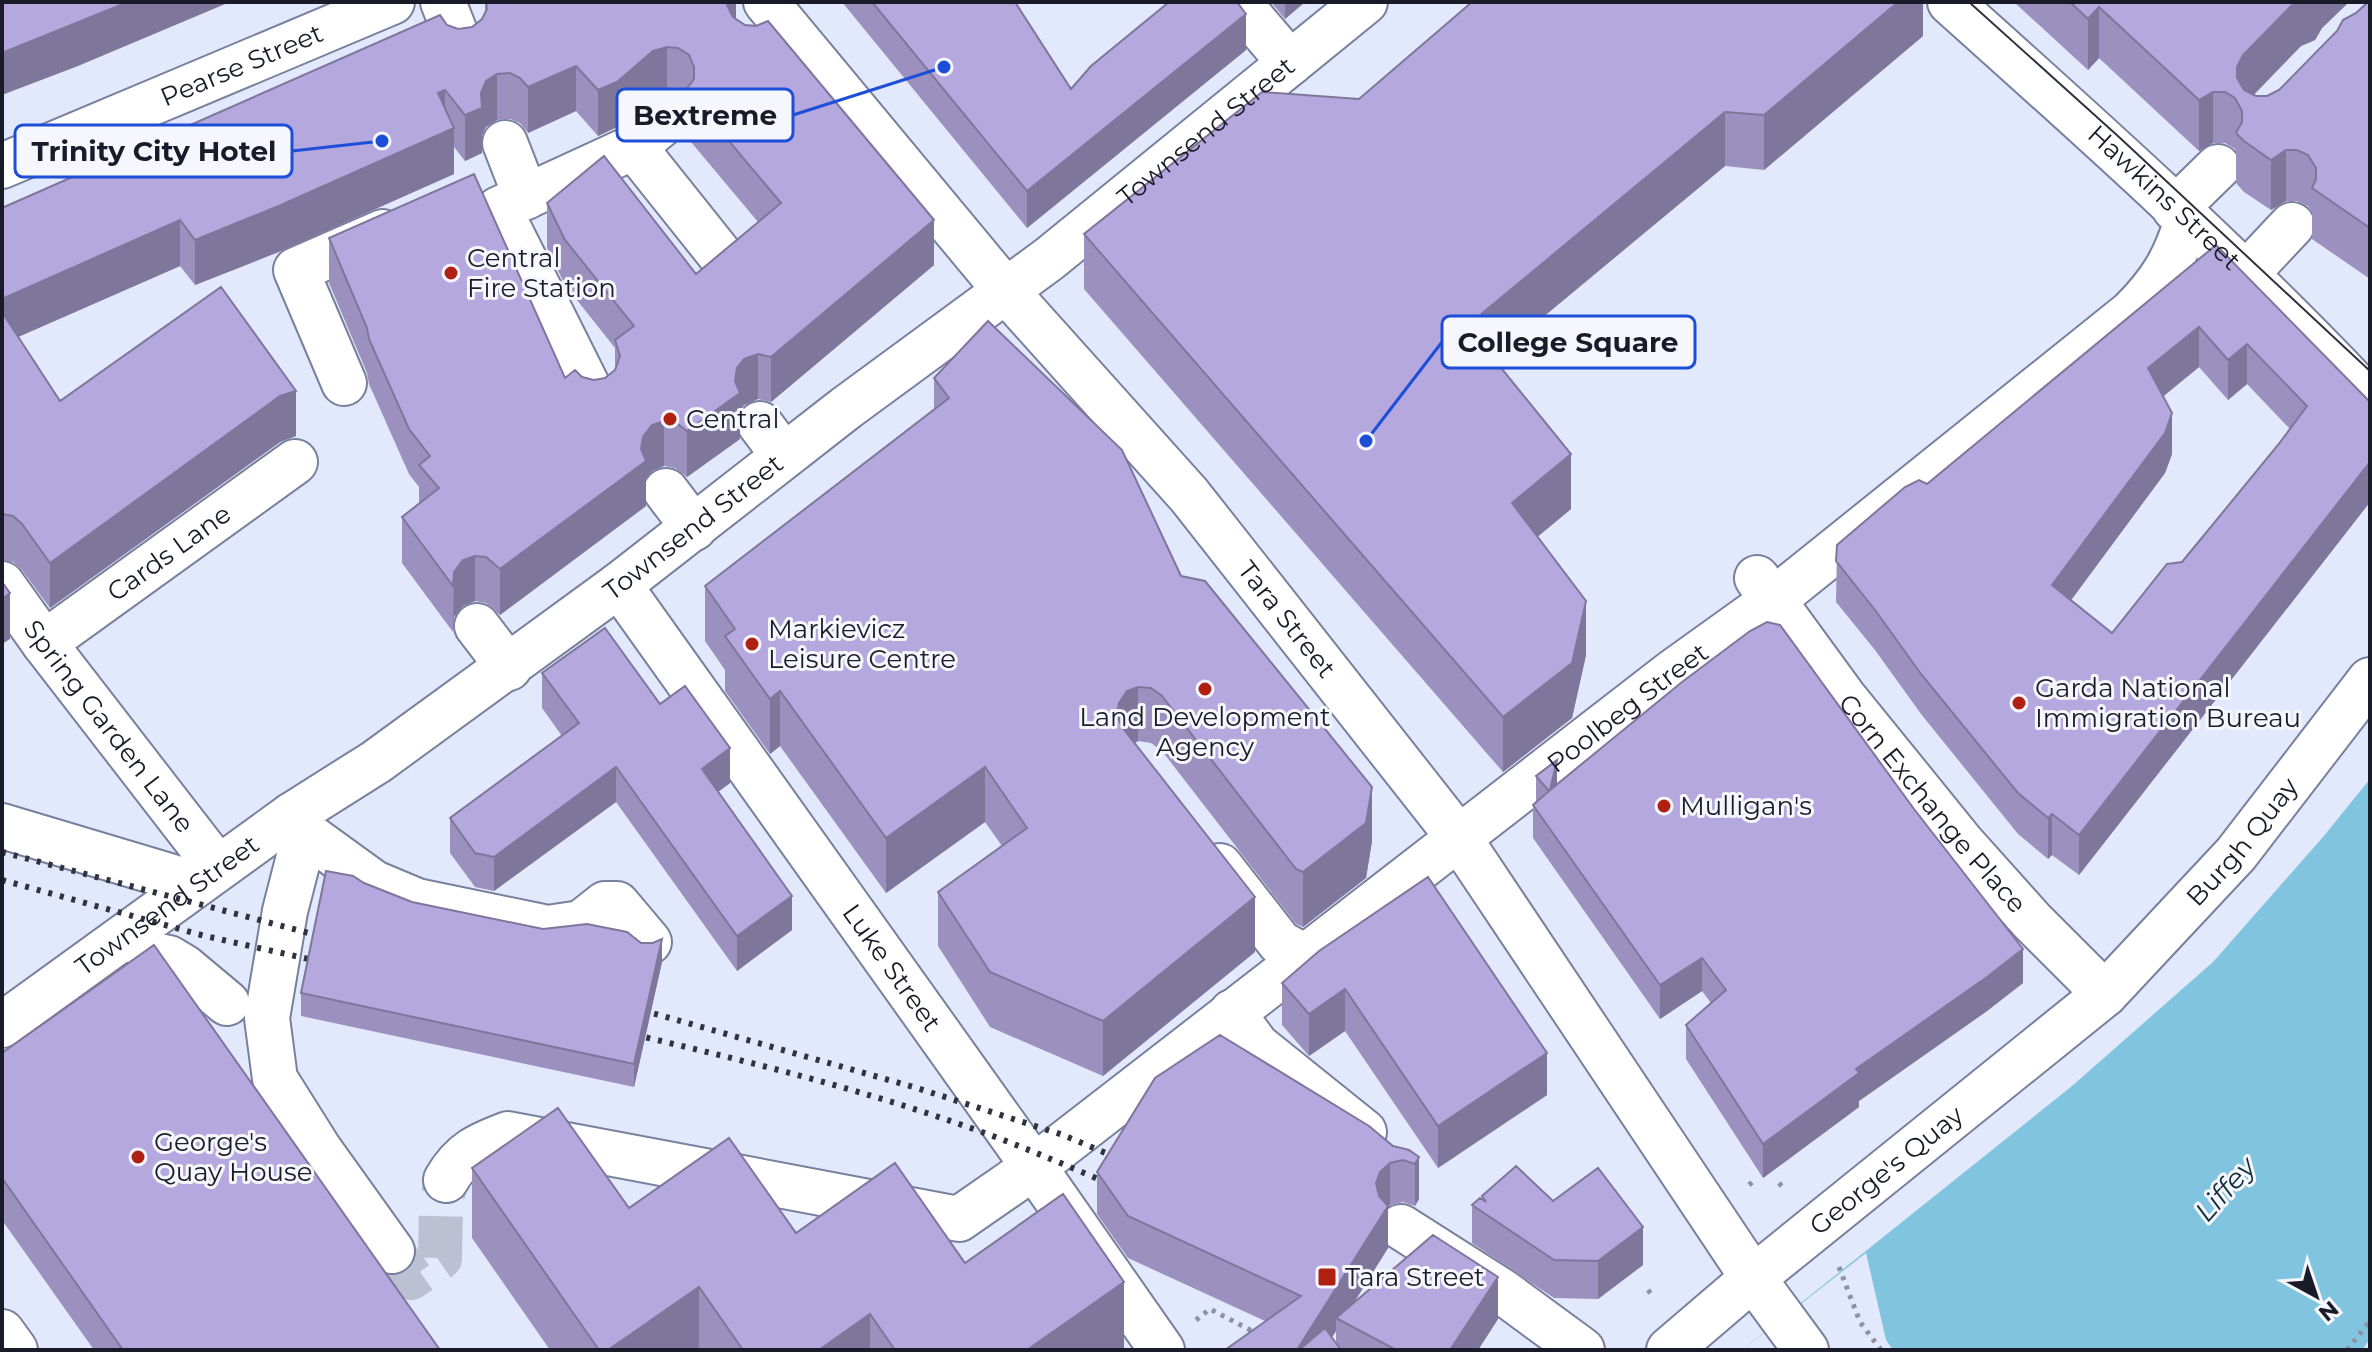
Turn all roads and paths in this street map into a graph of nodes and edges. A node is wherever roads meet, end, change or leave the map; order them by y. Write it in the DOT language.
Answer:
graph roads {
  1 [pos="443,2"];
  2 [pos="1238,2"];
  3 [pos="1365,2"];
  4 [pos="1950,2"];
  5 [pos="365,7"];
  6 [pos="767,24"];
  7 [pos="462,50"];
  8 [pos="1290,63"];
  9 [pos="670,117"];
  10 [pos="505,143"];
  11 [pos="634,147"];
  12 [pos="2,166"];
  13 [pos="2218,167"];
  14 [pos="496,201"];
  15 [pos="2181,214"];
  16 [pos="421,215"];
  17 [pos="2292,225"];
  18 [pos="725,261"];
  19 [pos="2246,274"];
  20 [pos="1006,291"];
  21 [pos="344,383"];
  22 [pos="2370,400"];
  23 [pos="595,401"];
  24 [pos="295,462"];
  25 [pos="666,491"];
  26 [pos="694,528"];
  27 [pos="2,584"];
  28 [pos="619,585"];
  29 [pos="1765,590"];
  30 [pos="477,626"];
  31 [pos="44,643"];
  32 [pos="509,668"];
  33 [pos="2370,680"];
  34 [pos="299,824"];
  35 [pos="2,826"];
  36 [pos="1197,837"];
  37 [pos="1459,838"];
  38 [pos="207,876"];
  39 [pos="132,931"];
  40 [pos="649,942"];
  41 [pos="1304,956"];
  42 [pos="2105,994"];
  43 [pos="227,1003"];
  44 [pos="1232,1012"];
  45 [pos="2,1025"];
  46 [pos="1398,1159"];
  47 [pos="1034,1167"];
  48 [pos="1756,1179"];
  49 [pos="446,1180"];
  50 [pos="1779,1183"];
  51 [pos="1749,1185"];
  52 [pos="1785,1190"];
  53 [pos="1401,1227"];
  54 [pos="392,1251"];
  55 [pos="1839,1269"];
  56 [pos="1648,1290"];
  57 [pos="1763,1292"];
  58 [pos="1653,1296"];
  59 [pos="2370,1321"];
  60 [pos="2,1332"];
  61 [pos="1263,1336"];
  62 [pos="1160,1348"];
  63 [pos="15,1350"];
  64 [pos="1582,1350"];
  65 [pos="1669,1350"];
  66 [pos="1806,1350"];
  67 [pos="1881,1350"];
  68 [pos="2347,1350"];
  1 -- 7 [label="street"];
  2 -- 8 [label="street"];
  3 -- 8 [label="street, Townsend Street"];
  4 -- 15 [label="street, Hawkins Street"];
  5 -- 12 [label="street, Pearse Street"];
  6 -- 20 [label="street, Tara Street"];
  8 -- 20 [label="street, Townsend Street"];
  9 -- 11 [label="street"];
  10 -- 14 [label="street"];
  11 -- 14 [label="street"];
  11 -- 18 [label="street"];
  13 -- 15 [label="street"];
  14 -- 23 [label="street"];
  15 -- 19 [label="street, Hawkins Street"];
  15 -- 29 [label="street, Poolbeg Street"];
  16 -- 21 [label="street"];
  17 -- 19 [label="street"];
  19 -- 22 [label="street, Hawkins Street"];
  20 -- 26 [label="street, Townsend Street"];
  20 -- 37 [label="street, Tara Street"];
  24 -- 31 [label="street, Cards Lane"];
  25 -- 26 [label="street"];
  26 -- 28 [label="street, Townsend Street"];
  27 -- 31 [label="street, Spring Garden Lane"];
  28 -- 32 [label="street, Townsend Street"];
  28 -- 47 [label="street, Luke Street"];
  29 -- 37 [label="street, Poolbeg Street"];
  29 -- 42 [label="street, Corn Exchange Place"];
  30 -- 32 [label="street"];
  31 -- 38 [label="street, Spring Garden Lane"];
  32 -- 34 [label="street, Townsend Street"];
  33 -- 42 [label="street, Burgh Quay"];
  34 -- 38 [label="street, Townsend Street"];
  34 -- 40 [label="street"];
  34 -- 54 [label="street"];
  35 -- 38 [label="street"];
  36 -- 41 [label="street"];
  37 -- 41 [label="street, Poolbeg Street"];
  37 -- 57 [label="street, Tara Street"];
  38 -- 39 [label="street, Townsend Street"];
  39 -- 43 [label="street"];
  39 -- 45 [label="street, Townsend Street"];
  41 -- 44 [label="street, Poolbeg Street"];
  42 -- 57 [label="street, George's Quay"];
  44 -- 46 [label="street"];
  44 -- 47 [label="street, Poolbeg Street"];
  47 -- 49 [label="street, Poolbeg Street"];
  47 -- 62 [label="street, Luke Street"];
  48 -- 51 [label="path"];
  50 -- 52 [label="path"];
  53 -- 64 [label="street"];
  55 -- 67 [label="path"];
  56 -- 58 [label="path"];
  57 -- 65 [label="street, George's Quay"];
  57 -- 66 [label="street, Tara Street"];
  59 -- 68 [label="path"];
  60 -- 63 [label="street"];
  61 -- 62 [label="path"];
}
